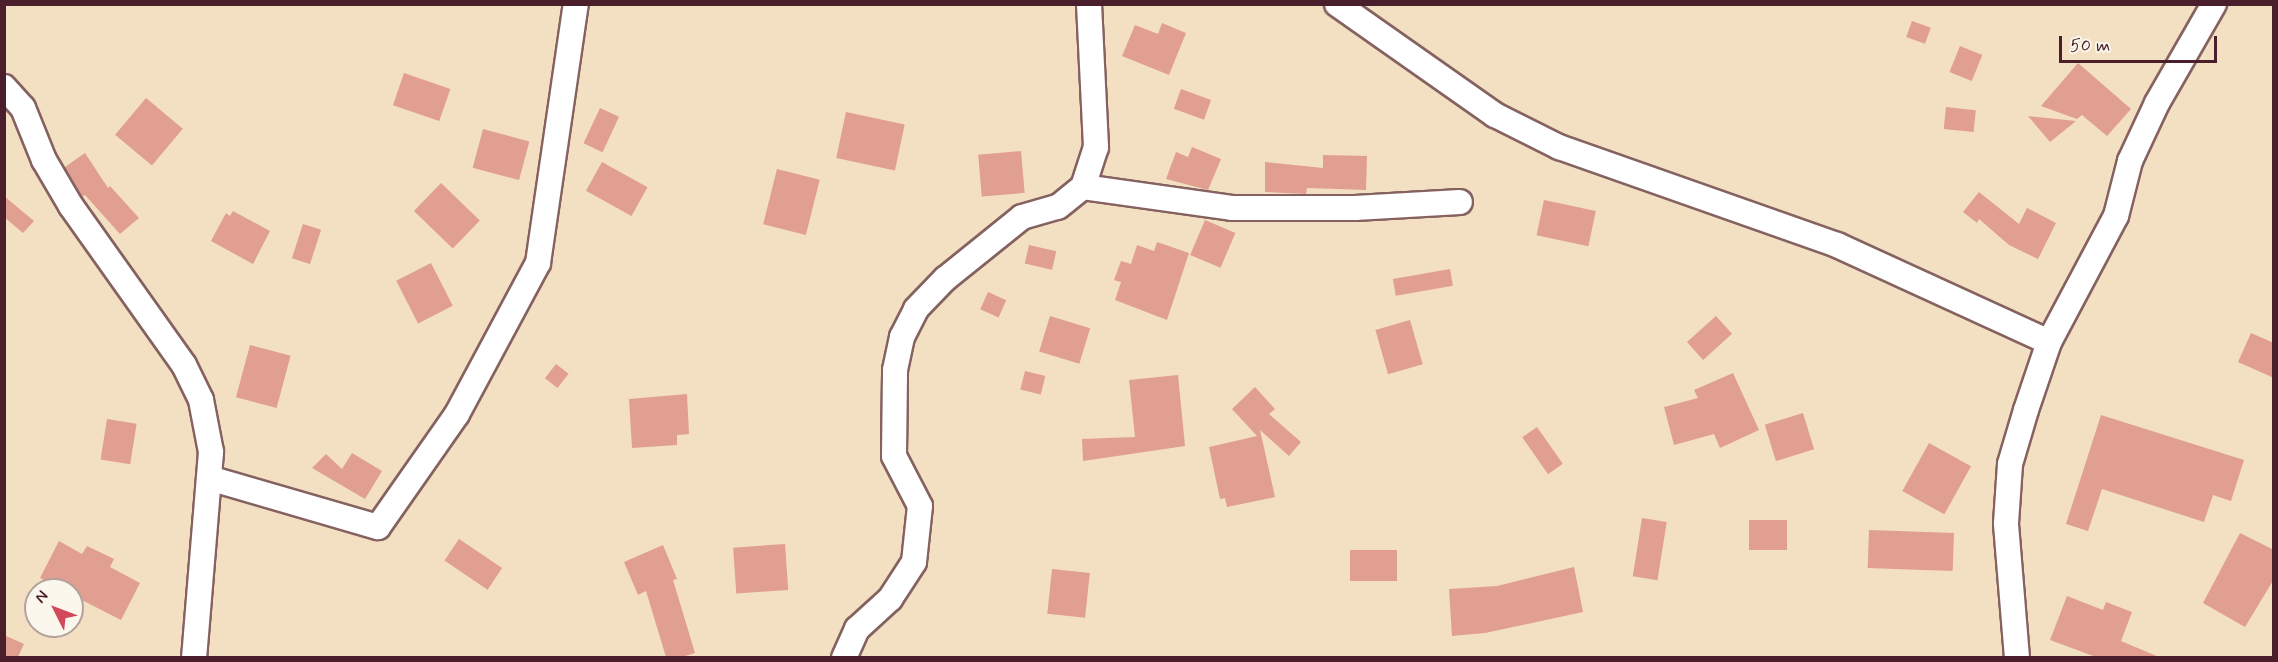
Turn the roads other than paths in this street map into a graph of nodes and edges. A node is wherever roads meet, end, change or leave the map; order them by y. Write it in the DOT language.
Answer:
graph roads {
  1 [pos="576,4"];
  2 [pos="1089,4"];
  3 [pos="1337,4"];
  4 [pos="2214,4"];
  5 [pos="4,87"];
  6 [pos="1083,187"];
  7 [pos="1460,202"];
  8 [pos="2049,342"];
  9 [pos="209,478"];
  10 [pos="194,657"];
  11 [pos="844,657"];
  12 [pos="2017,657"];
  1 -- 9 [label="street"];
  2 -- 6 [label="street"];
  3 -- 8 [label="street"];
  4 -- 8 [label="street"];
  5 -- 9 [label="street"];
  6 -- 7 [label="street"];
  6 -- 11 [label="street"];
  8 -- 12 [label="street"];
  9 -- 10 [label="street"];
}
